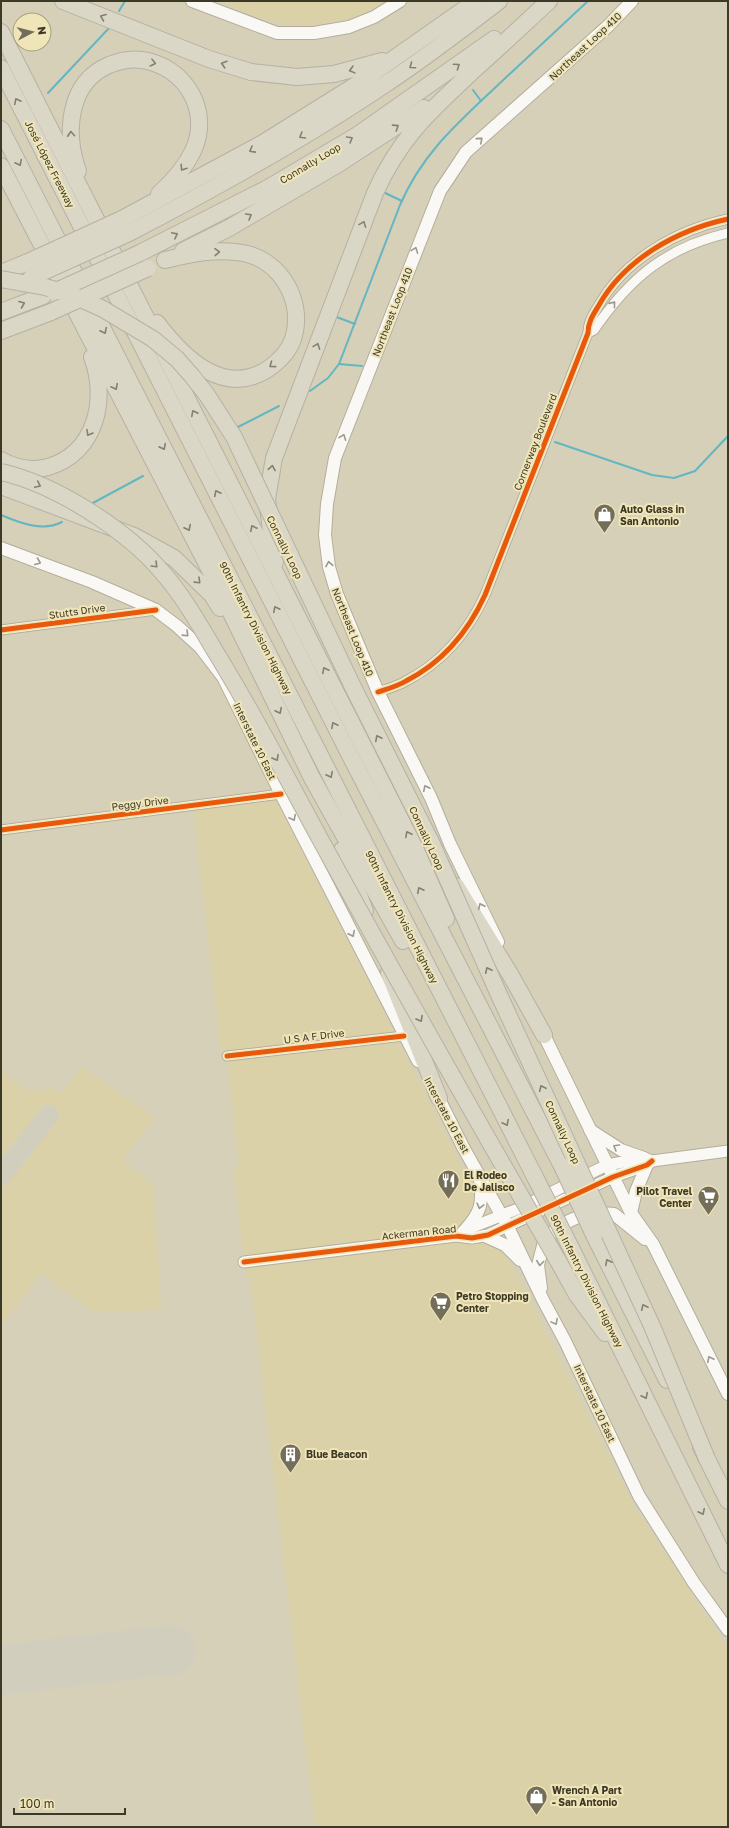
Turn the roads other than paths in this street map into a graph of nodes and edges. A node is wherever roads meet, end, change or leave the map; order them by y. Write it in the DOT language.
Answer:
graph roads {
  1 [pos="63,1"];
  2 [pos="192,1"];
  3 [pos="400,1"];
  4 [pos="476,1"];
  5 [pos="499,1"];
  6 [pos="541,1"];
  7 [pos="549,1"];
  8 [pos="632,1"];
  9 [pos="1,32"];
  10 [pos="402,53"];
  11 [pos="1,68"];
  12 [pos="467,76"];
  13 [pos="1,129"];
  14 [pos="3,173"];
  15 [pos="139,211"];
  16 [pos="93,212"];
  17 [pos="728,218"];
  18 [pos="728,233"];
  19 [pos="165,260"];
  20 [pos="1,266"];
  21 [pos="30,269"];
  22 [pos="1,273"];
  23 [pos="1,279"];
  24 [pos="1,288"];
  25 [pos="136,297"];
  26 [pos="1,312"];
  27 [pos="78,316"];
  28 [pos="32,320"];
  29 [pos="1,331"];
  30 [pos="588,333"];
  31 [pos="1,343"];
  32 [pos="1,460"];
  33 [pos="1,472"];
  34 [pos="1,486"];
  35 [pos="1,548"];
  36 [pos="284,588"];
  37 [pos="156,610"];
  38 [pos="1,630"];
  39 [pos="261,676"];
  40 [pos="378,692"];
  41 [pos="355,730"];
  42 [pos="312,778"];
  43 [pos="281,794"];
  44 [pos="1,830"];
  45 [pos="544,1035"];
  46 [pos="404,1036"];
  47 [pos="227,1056"];
  48 [pos="521,1086"];
  49 [pos="488,1088"];
  50 [pos="439,1098"];
  51 [pos="590,1130"];
  52 [pos="728,1151"];
  53 [pos="648,1161"];
  54 [pos="608,1165"];
  55 [pos="480,1177"];
  56 [pos="613,1177"];
  57 [pos="631,1213"];
  58 [pos="502,1215"];
  59 [pos="508,1227"];
  60 [pos="461,1233"];
  61 [pos="485,1236"];
  62 [pos="653,1244"];
  63 [pos="244,1262"];
  64 [pos="529,1270"];
  65 [pos="543,1300"];
  66 [pos="632,1370"];
  67 [pos="728,1394"];
  68 [pos="707,1460"];
  69 [pos="728,1501"];
  70 [pos="728,1565"];
  71 [pos="728,1630"];
  10 -- 1 [label="highway, one-way"];
  2 -- 3 [label="main road"];
  4 -- 10 [label="highway"];
  5 -- 21 [label="highway, one-way, bridge"];
  26 -- 6 [label="highway, Connally Loop, one-way, bridge"];
  7 -- 12 [label="highway"];
  40 -- 8 [label="main road, Northeast Loop 410, one-way"];
  9 -- 16 [label="highway"];
  10 -- 15 [label="highway, one-way"];
  48 -- 11 [label="highway, José López Freeway, one-way"];
  19 -- 12 [label="highway, one-way"];
  36 -- 12 [label="highway, one-way"];
  13 -- 49 [label="highway, 90th Infantry Division Highway, one-way"];
  14 -- 27 [label="highway"];
  16 -- 15 [label="highway, one-way"];
  15 -- 21 [label="highway, bridge"];
  16 -- 25 [label="highway"];
  17 -- 30 [label="street, Cornerway Boulevard"];
  30 -- 18 [label="street, Cornerway Boulevard, one-way"];
  19 -- 25 [label="highway, one-way"];
  19 -- 28 [label="highway, bridge"];
  20 -- 21 [label="highway"];
  21 -- 22 [label="highway"];
  21 -- 24 [label="highway"];
  68 -- 23 [label="highway, Connally Loop, one-way, bridge"];
  36 -- 25 [label="highway, one-way"];
  27 -- 32 [label="highway, one-way"];
  27 -- 39 [label="highway, one-way"];
  28 -- 29 [label="highway"];
  28 -- 31 [label="highway"];
  30 -- 40 [label="street, Cornerway Boulevard"];
  33 -- 66 [label="highway, one-way, bridge"];
  34 -- 39 [label="highway, one-way"];
  35 -- 37 [label="main road, one-way"];
  41 -- 36 [label="highway, one-way"];
  37 -- 38 [label="street, Stutts Drive"];
  37 -- 43 [label="main road, Interstate 10 East, one-way"];
  39 -- 42 [label="highway, one-way"];
  45 -- 40 [label="main road, one-way"];
  41 -- 45 [label="highway"];
  48 -- 41 [label="highway, one-way"];
  42 -- 49 [label="highway"];
  42 -- 50 [label="highway"];
  43 -- 44 [label="street, Peggy Drive"];
  43 -- 46 [label="main road, Interstate 10 East, one-way"];
  45 -- 51 [label="main road"];
  46 -- 47 [label="street, U S A F Drive"];
  46 -- 50 [label="main road, Interstate 10 East"];
  68 -- 48 [label="highway, one-way, bridge"];
  49 -- 66 [label="highway, 90th Infantry Division Highway, one-way, bridge"];
  50 -- 55 [label="main road, Interstate 10 East"];
  53 -- 51 [label="main road, one-way"];
  51 -- 54 [label="main road"];
  52 -- 53 [label="street, Ackerman Road"];
  53 -- 54 [label="street, Ackerman Road"];
  53 -- 56 [label="street, Ackerman Road"];
  53 -- 57 [label="main road"];
  54 -- 56 [label="main road"];
  54 -- 58 [label="street, Ackerman Road"];
  55 -- 58 [label="main road, Interstate 10 East"];
  55 -- 60 [label="main road, one-way"];
  56 -- 57 [label="main road"];
  56 -- 59 [label="street, Ackerman Road"];
  57 -- 62 [label="main road"];
  58 -- 59 [label="main road, Interstate 10 East"];
  58 -- 60 [label="street, Ackerman Road"];
  59 -- 61 [label="street, Ackerman Road"];
  59 -- 64 [label="main road, Interstate 10 East"];
  60 -- 61 [label="street, Ackerman Road"];
  60 -- 63 [label="street, Ackerman Road"];
  61 -- 64 [label="main road"];
  62 -- 65 [label="main road, one-way"];
  67 -- 62 [label="main road, one-way"];
  64 -- 65 [label="main road, Interstate 10 East"];
  65 -- 71 [label="main road, Interstate 10 East, one-way"];
  66 -- 70 [label="highway, 90th Infantry Division Highway, one-way"];
  68 -- 69 [label="highway"];
}
